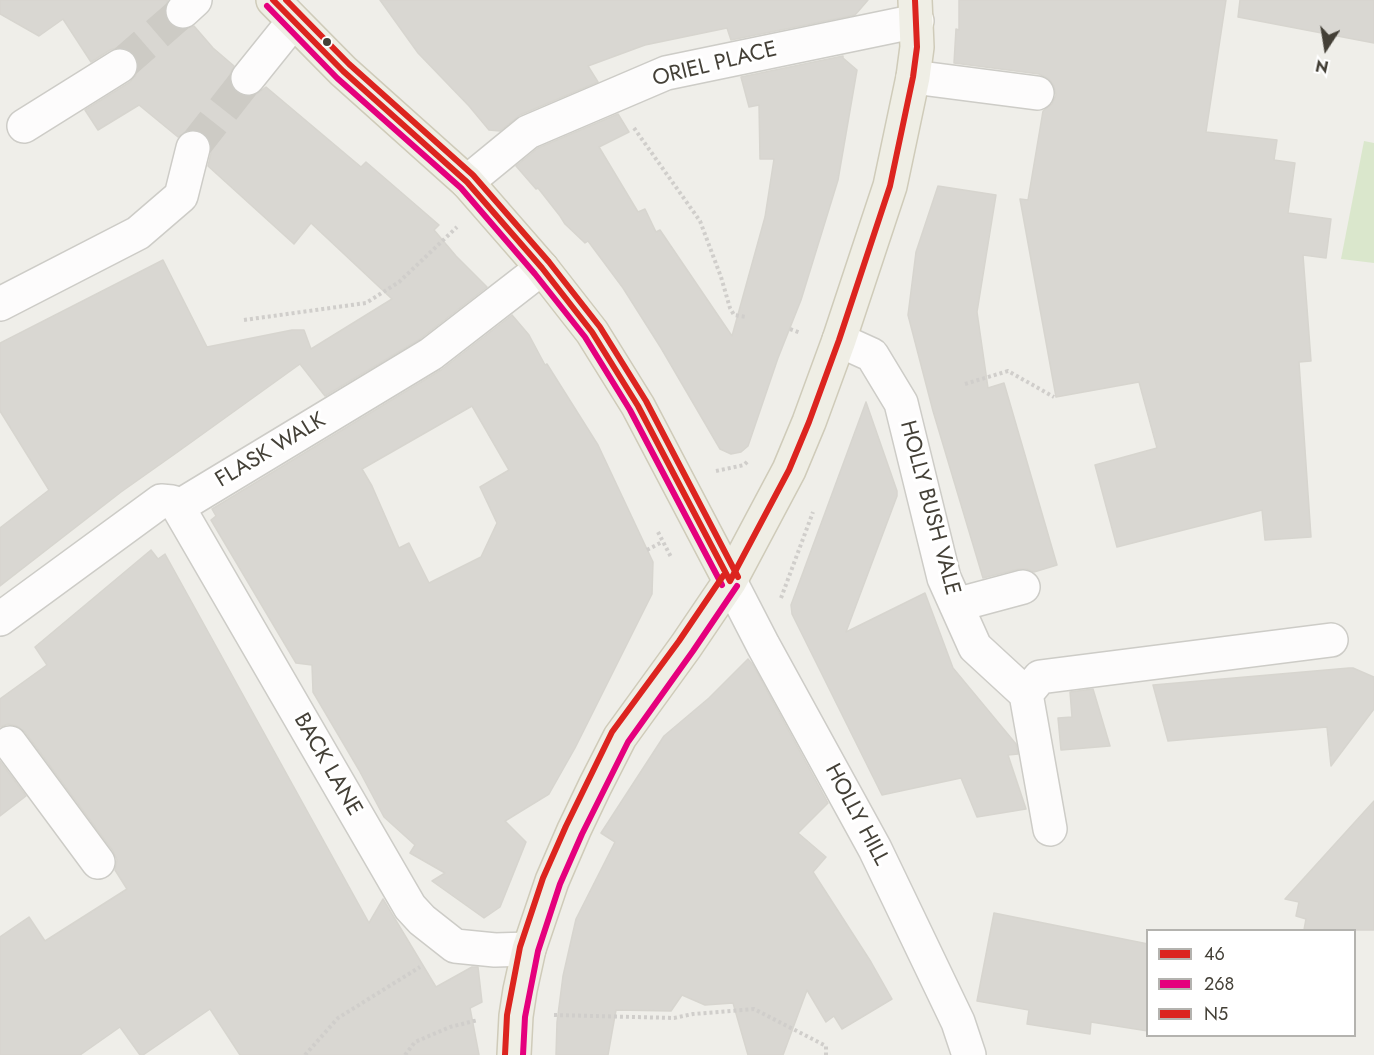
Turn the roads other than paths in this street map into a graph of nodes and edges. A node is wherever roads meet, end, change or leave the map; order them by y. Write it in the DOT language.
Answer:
graph roads {
  1 [pos="916,10"];
  2 [pos="283,11"];
  3 [pos="120,66"];
  4 [pos="913,77"];
  5 [pos="248,78"];
  6 [pos="1036,93"];
  7 [pos="24,126"];
  8 [pos="193,148"];
  9 [pos="476,192"];
  10 [pos="542,268"];
  11 [pos="0,304"];
  12 [pos="839,340"];
  13 [pos="178,507"];
  14 [pos="730,581"];
  15 [pos="1023,587"];
  16 [pos="956,604"];
  17 [pos="0,619"];
  18 [pos="1331,640"];
  19 [pos="1033,686"];
  20 [pos="10,742"];
  21 [pos="1050,830"];
  22 [pos="98,862"];
  23 [pos="529,949"];
  24 [pos="514,1055"];
  25 [pos="969,1055"];
  1 -- 4 [label="main road"];
  1 -- 9 [label="street, ORIEL PLACE"];
  2 -- 5 [label="street"];
  2 -- 9 [label="main road"];
  3 -- 7 [label="street"];
  4 -- 6 [label="street"];
  4 -- 12 [label="main road"];
  8 -- 11 [label="street"];
  9 -- 10 [label="main road"];
  10 -- 13 [label="street, FLASK WALK"];
  10 -- 14 [label="main road"];
  12 -- 14 [label="main road"];
  12 -- 16 [label="street, HOLLY BUSH VALE"];
  13 -- 17 [label="street, FLASK WALK"];
  13 -- 23 [label="street, BACK LANE"];
  14 -- 23 [label="main road"];
  14 -- 25 [label="street, HOLLY HILL"];
  15 -- 16 [label="street"];
  16 -- 19 [label="street, HOLLY BUSH VALE"];
  18 -- 19 [label="street"];
  19 -- 21 [label="street"];
  20 -- 22 [label="street"];
  23 -- 24 [label="main road"];
}
